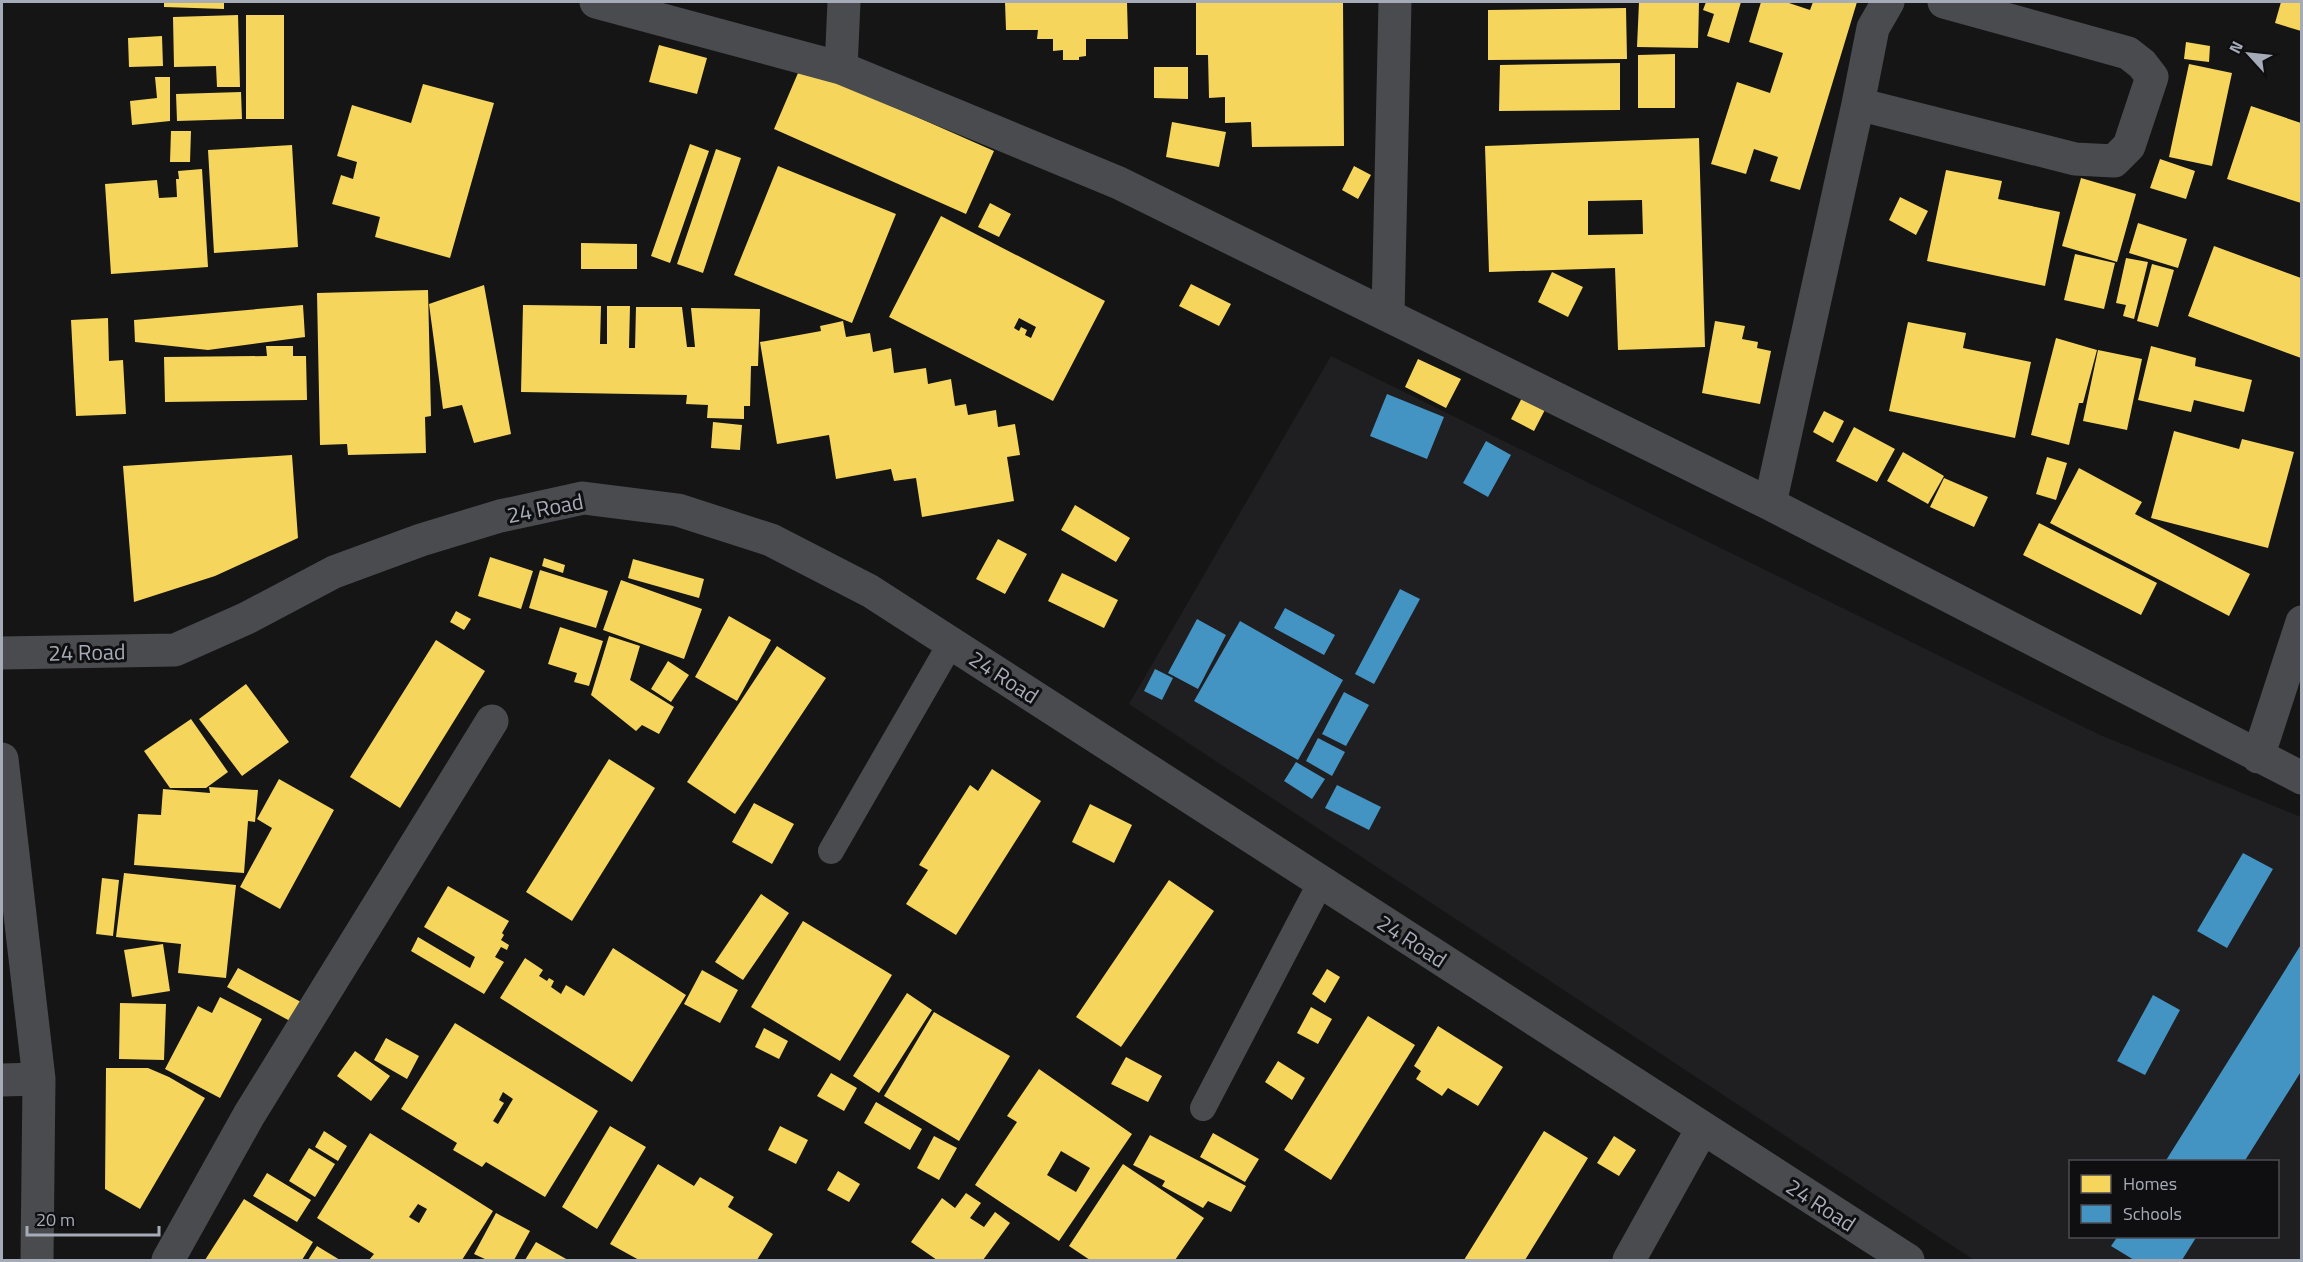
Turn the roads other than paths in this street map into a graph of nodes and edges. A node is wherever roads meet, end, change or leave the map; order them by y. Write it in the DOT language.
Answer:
graph roads {
  1 [pos="596,2"];
  2 [pos="843,2"];
  3 [pos="1395,2"];
  4 [pos="1888,2"];
  5 [pos="1944,2"];
  6 [pos="842,68"];
  7 [pos="1858,104"];
  8 [pos="1388,314"];
  9 [pos="1770,504"];
  10 [pos="2301,621"];
  11 [pos="951,643"];
  12 [pos="2,653"];
  13 [pos="492,722"];
  14 [pos="2258,757"];
  15 [pos="2,759"];
  16 [pos="2301,778"];
  17 [pos="831,851"];
  18 [pos="1321,882"];
  19 [pos="39,1079"];
  20 [pos="2,1080"];
  21 [pos="1203,1108"];
  22 [pos="1702,1129"];
  23 [pos="37,1260"];
  24 [pos="168,1260"];
  25 [pos="1629,1260"];
  26 [pos="1908,1260"];
  1 -- 6 [label="street"];
  2 -- 6 [label="street"];
  3 -- 8 [label="street"];
  4 -- 7 [label="street"];
  5 -- 7 [label="street"];
  6 -- 8 [label="street"];
  7 -- 9 [label="street"];
  8 -- 9 [label="street"];
  9 -- 14 [label="street"];
  10 -- 14 [label="street"];
  11 -- 12 [label="street, 24 Road"];
  11 -- 17 [label="lane"];
  11 -- 18 [label="street, 24 Road"];
  13 -- 24 [label="street"];
  14 -- 16 [label="street"];
  15 -- 19 [label="street"];
  18 -- 21 [label="lane"];
  18 -- 22 [label="street, 24 Road"];
  19 -- 20 [label="street"];
  19 -- 23 [label="street"];
  22 -- 25 [label="street"];
  22 -- 26 [label="street, 24 Road"];
}
